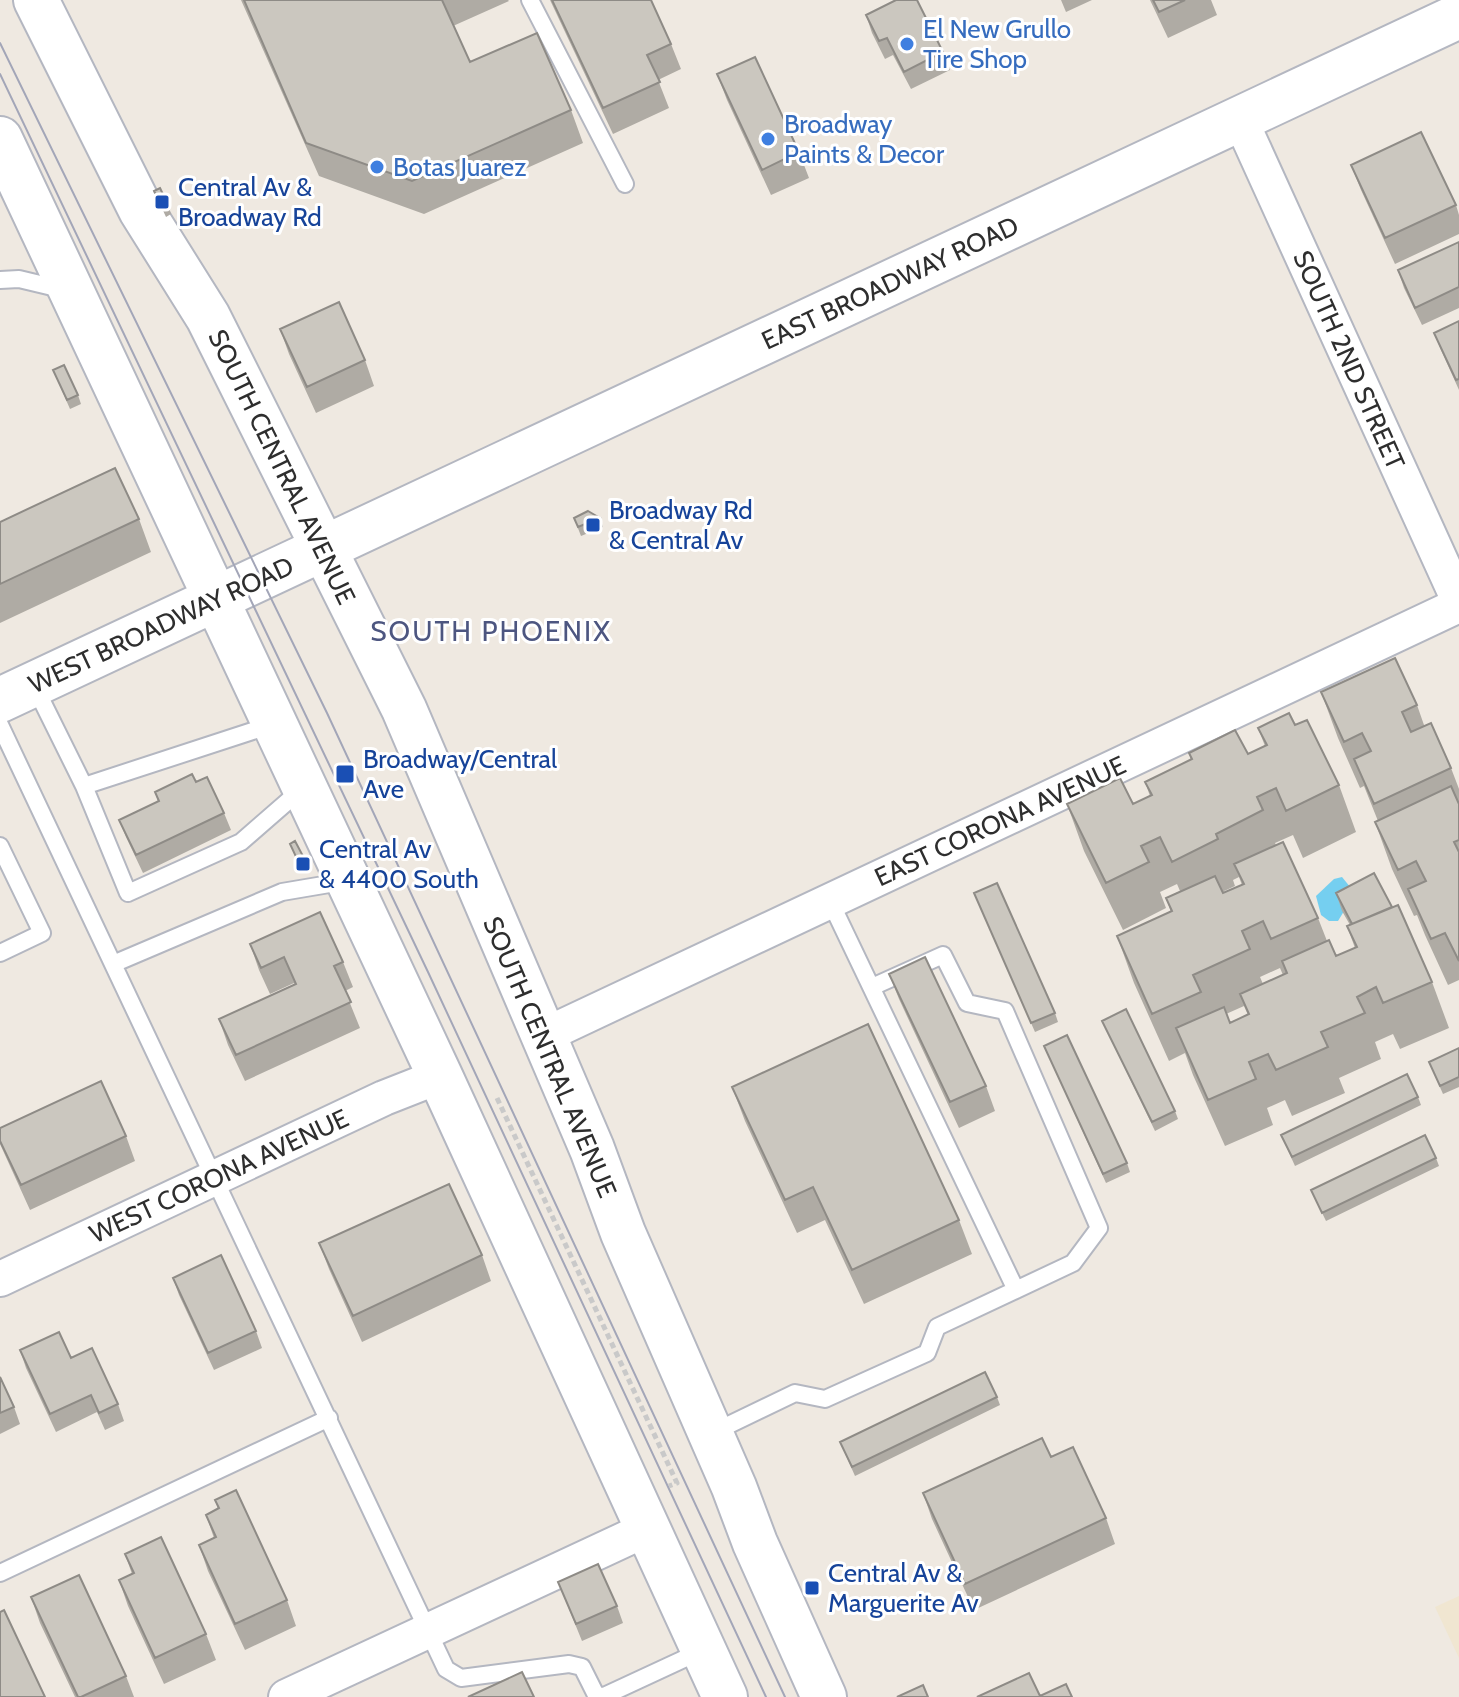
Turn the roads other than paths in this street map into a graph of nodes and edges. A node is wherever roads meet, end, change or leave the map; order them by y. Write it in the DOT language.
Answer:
graph roads {
  1 [pos="36,0"];
  2 [pos="530,0"];
  3 [pos="1459,16"];
  4 [pos="1240,119"];
  5 [pos="0,139"];
  6 [pos="625,184"];
  7 [pos="0,280"];
  8 [pos="74,292"];
  9 [pos="322,549"];
  10 [pos="216,598"];
  11 [pos="1459,603"];
  12 [pos="17,692"];
  13 [pos="275,723"];
  14 [pos="0,725"];
  15 [pos="84,786"];
  16 [pos="304,787"];
  17 [pos="0,846"];
  18 [pos="348,881"];
  19 [pos="830,901"];
  20 [pos="0,953"];
  21 [pos="113,964"];
  22 [pos="872,987"];
  23 [pos="540,1033"];
  24 [pos="440,1076"];
  25 [pos="215,1181"];
  26 [pos="0,1279"];
  27 [pos="1016,1290"];
  28 [pos="329,1418"];
  29 [pos="710,1434"];
  30 [pos="647,1529"];
  31 [pos="0,1573"];
  32 [pos="429,1629"];
  33 [pos="703,1650"];
  34 [pos="286,1697"];
  35 [pos="725,1697"];
  36 [pos="824,1697"];
  1 -- 9 [label="main road, SOUTH CENTRAL AVENUE"];
  2 -- 6 [label="lane"];
  3 -- 4 [label="main road, EAST BROADWAY ROAD"];
  4 -- 9 [label="main road, EAST BROADWAY ROAD"];
  4 -- 11 [label="street, SOUTH 2ND STREET"];
  5 -- 8 [label="main road"];
  7 -- 8 [label="lane"];
  8 -- 10 [label="main road"];
  9 -- 10 [label="main road, WEST BROADWAY ROAD"];
  9 -- 23 [label="main road, SOUTH CENTRAL AVENUE"];
  10 -- 12 [label="main road, WEST BROADWAY ROAD"];
  10 -- 13 [label="main road"];
  11 -- 19 [label="street, EAST CORONA AVENUE"];
  12 -- 15 [label="lane"];
  13 -- 15 [label="lane"];
  13 -- 16 [label="main road"];
  14 -- 21 [label="lane"];
  15 -- 16 [label="lane"];
  16 -- 18 [label="main road"];
  17 -- 20 [label="lane"];
  18 -- 21 [label="lane"];
  18 -- 24 [label="main road"];
  19 -- 22 [label="lane"];
  19 -- 23 [label="street, EAST CORONA AVENUE"];
  21 -- 25 [label="lane"];
  22 -- 27 [label="lane"];
  22 -- 27 [label="lane"];
  23 -- 29 [label="main road, SOUTH CENTRAL AVENUE"];
  24 -- 25 [label="street, WEST CORONA AVENUE"];
  24 -- 30 [label="main road"];
  25 -- 26 [label="street, WEST CORONA AVENUE"];
  25 -- 28 [label="lane"];
  27 -- 29 [label="lane"];
  28 -- 31 [label="lane"];
  28 -- 32 [label="lane"];
  29 -- 36 [label="main road, SOUTH CENTRAL AVENUE"];
  30 -- 32 [label="street"];
  30 -- 33 [label="main road"];
  32 -- 33 [label="lane"];
  32 -- 34 [label="street"];
  33 -- 35 [label="main road"];
}
